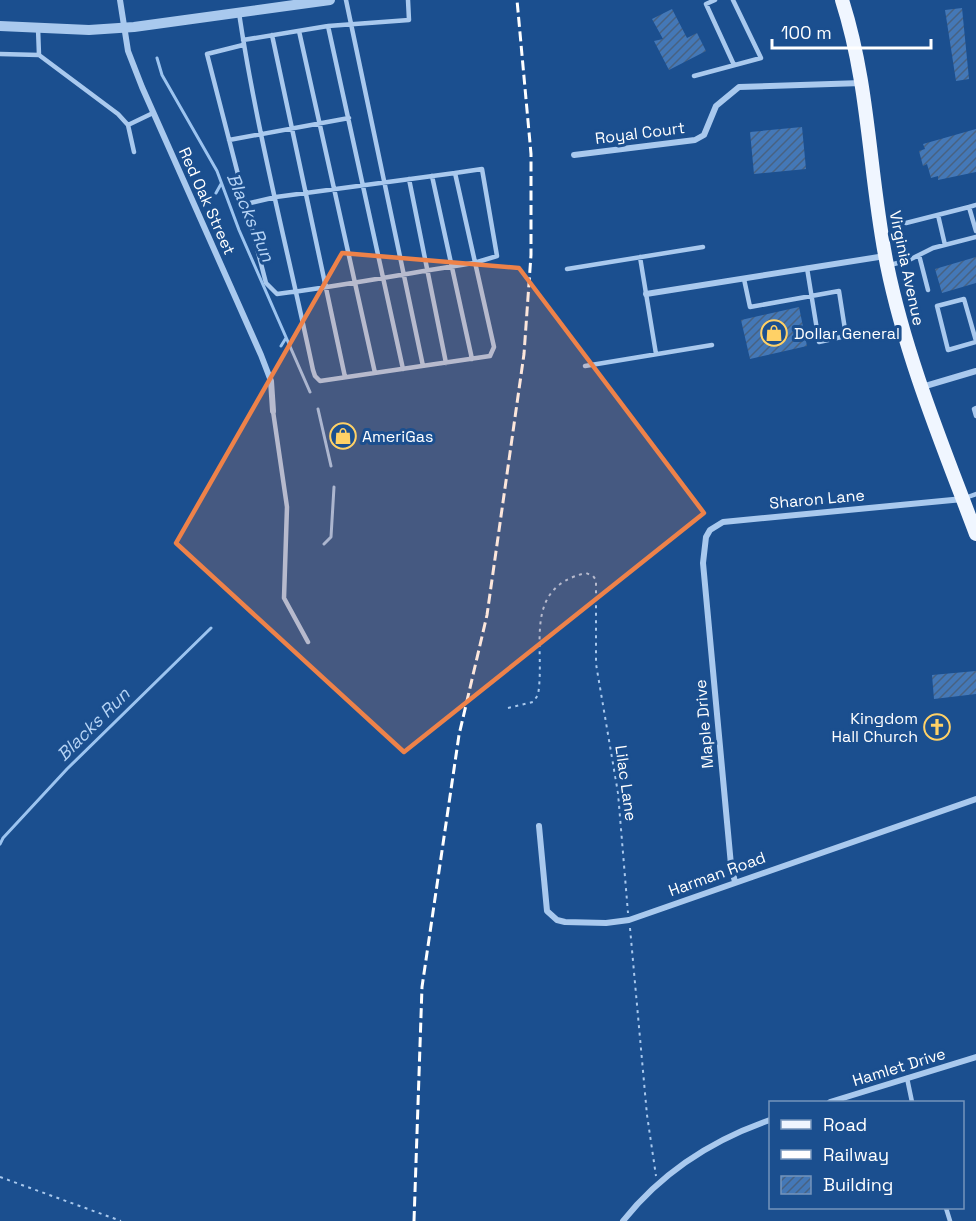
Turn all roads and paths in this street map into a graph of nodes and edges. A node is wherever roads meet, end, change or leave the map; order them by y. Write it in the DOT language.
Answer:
graph roads {
  1 [pos="120,0"];
  2 [pos="330,0"];
  3 [pos="346,0"];
  4 [pos="408,0"];
  5 [pos="715,0"];
  6 [pos="734,0"];
  7 [pos="842,0"];
  8 [pos="239,13"];
  9 [pos="350,23"];
  10 [pos="0,26"];
  11 [pos="328,26"];
  12 [pos="38,28"];
  13 [pos="124,28"];
  14 [pos="299,31"];
  15 [pos="272,36"];
  16 [pos="243,43"];
  17 [pos="0,54"];
  18 [pos="39,55"];
  19 [pos="734,65"];
  20 [pos="694,76"];
  21 [pos="863,83"];
  22 [pos="153,113"];
  23 [pos="350,118"];
  24 [pos="320,124"];
  25 [pos="128,125"];
  26 [pos="292,129"];
  27 [pos="262,134"];
  28 [pos="229,140"];
  29 [pos="134,152"];
  30 [pos="574,156"];
  31 [pos="455,172"];
  32 [pos="432,176"];
  33 [pos="409,179"];
  34 [pos="384,182"];
  35 [pos="365,185"];
  36 [pos="335,189"];
  37 [pos="306,193"];
  38 [pos="276,197"];
  39 [pos="246,204"];
  40 [pos="976,205"];
  41 [pos="969,207"];
  42 [pos="938,215"];
  43 [pos="906,223"];
  44 [pos="976,231"];
  45 [pos="976,237"];
  46 [pos="945,245"];
  47 [pos="703,247"];
  48 [pos="920,255"];
  49 [pos="640,257"];
  50 [pos="886,261"];
  51 [pos="474,263"];
  52 [pos="452,266"];
  53 [pos="807,268"];
  54 [pos="567,269"];
  55 [pos="427,270"];
  56 [pos="404,274"];
  57 [pos="384,277"];
  58 [pos="744,279"];
  59 [pos="355,282"];
  60 [pos="325,287"];
  61 [pos="928,290"];
  62 [pos="296,292"];
  63 [pos="646,294"];
  64 [pos="811,296"];
  65 [pos="976,341"];
  66 [pos="712,345"];
  67 [pos="656,354"];
  68 [pos="472,359"];
  69 [pos="446,363"];
  70 [pos="423,366"];
  71 [pos="585,366"];
  72 [pos="403,369"];
  73 [pos="976,371"];
  74 [pos="375,373"];
  75 [pos="345,377"];
  76 [pos="922,387"];
  77 [pos="976,408"];
  78 [pos="273,411"];
  79 [pos="976,416"];
  80 [pos="969,496"];
  81 [pos="976,534"];
  82 [pos="703,563"];
  83 [pos="308,642"];
  84 [pos="508,708"];
  85 [pos="976,799"];
  86 [pos="539,826"];
  87 [pos="735,882"];
  88 [pos="629,920"];
  89 [pos="976,1057"];
  90 [pos="908,1078"];
  91 [pos="833,1101"];
  92 [pos="912,1101"];
  93 [pos="769,1121"];
  94 [pos="0,1177"];
  95 [pos="660,1180"];
  96 [pos="121,1221"];
  97 [pos="623,1221"];
  1 -- 13 [label="street, Red Oak Street"];
  2 -- 8 [label="street"];
  3 -- 9 [label="lane"];
  4 -- 9 [label="lane"];
  5 -- 19 [label="lane"];
  6 -- 19 [label="lane"];
  7 -- 21 [label="main road, Virginia Avenue"];
  8 -- 13 [label="street"];
  8 -- 16 [label="lane"];
  9 -- 11 [label="lane"];
  9 -- 34 [label="lane"];
  10 -- 12 [label="street"];
  11 -- 14 [label="lane"];
  11 -- 23 [label="lane"];
  12 -- 13 [label="street"];
  12 -- 18 [label="lane"];
  13 -- 22 [label="street, Red Oak Street"];
  14 -- 15 [label="lane"];
  14 -- 24 [label="lane"];
  15 -- 16 [label="lane"];
  15 -- 26 [label="lane"];
  16 -- 27 [label="lane"];
  16 -- 28 [label="lane"];
  17 -- 18 [label="lane"];
  18 -- 25 [label="lane"];
  19 -- 20 [label="lane"];
  21 -- 30 [label="street, Royal Court"];
  21 -- 50 [label="main road, Virginia Avenue"];
  22 -- 25 [label="lane"];
  22 -- 78 [label="street, Red Oak Street"];
  23 -- 24 [label="lane"];
  23 -- 35 [label="lane"];
  24 -- 26 [label="lane"];
  24 -- 36 [label="lane"];
  25 -- 29 [label="lane"];
  26 -- 27 [label="lane"];
  26 -- 37 [label="lane"];
  27 -- 28 [label="lane"];
  27 -- 38 [label="lane"];
  28 -- 39 [label="lane"];
  31 -- 32 [label="lane"];
  31 -- 51 [label="lane"];
  31 -- 51 [label="lane"];
  32 -- 33 [label="lane"];
  32 -- 52 [label="lane"];
  33 -- 34 [label="lane"];
  33 -- 55 [label="lane"];
  34 -- 35 [label="lane"];
  34 -- 56 [label="lane"];
  35 -- 36 [label="lane"];
  35 -- 57 [label="lane"];
  36 -- 37 [label="lane"];
  36 -- 59 [label="lane"];
  37 -- 38 [label="lane"];
  37 -- 60 [label="lane"];
  38 -- 39 [label="lane"];
  38 -- 62 [label="lane"];
  39 -- 62 [label="lane"];
  40 -- 41 [label="lane"];
  41 -- 42 [label="lane"];
  41 -- 44 [label="lane"];
  42 -- 43 [label="lane"];
  42 -- 46 [label="lane"];
  45 -- 46 [label="lane"];
  46 -- 48 [label="lane"];
  47 -- 49 [label="lane"];
  48 -- 50 [label="lane"];
  48 -- 61 [label="lane"];
  49 -- 54 [label="lane"];
  49 -- 63 [label="lane"];
  50 -- 53 [label="street"];
  50 -- 76 [label="main road, Virginia Avenue"];
  51 -- 52 [label="lane"];
  51 -- 68 [label="lane"];
  52 -- 55 [label="lane"];
  52 -- 68 [label="lane"];
  53 -- 58 [label="street"];
  53 -- 64 [label="lane"];
  55 -- 56 [label="lane"];
  55 -- 69 [label="lane"];
  56 -- 57 [label="lane"];
  56 -- 70 [label="lane"];
  57 -- 59 [label="lane"];
  57 -- 72 [label="lane"];
  58 -- 63 [label="street"];
  58 -- 64 [label="lane"];
  59 -- 60 [label="lane"];
  59 -- 74 [label="lane"];
  60 -- 62 [label="lane"];
  60 -- 75 [label="lane"];
  62 -- 75 [label="lane"];
  63 -- 67 [label="lane"];
  64 -- 64 [label="lane"];
  65 -- 65 [label="lane"];
  66 -- 67 [label="lane"];
  67 -- 71 [label="lane"];
  68 -- 69 [label="lane"];
  69 -- 70 [label="lane"];
  70 -- 72 [label="lane"];
  72 -- 74 [label="lane"];
  73 -- 76 [label="street"];
  74 -- 75 [label="lane"];
  76 -- 80 [label="main road, Virginia Avenue"];
  77 -- 79 [label="lane"];
  78 -- 83 [label="lane"];
  80 -- 81 [label="main road, Virginia Avenue"];
  80 -- 82 [label="street, Sharon Lane"];
  82 -- 87 [label="street, Maple Drive"];
  84 -- 88 [label="path, Lilac Lane"];
  85 -- 87 [label="street, Harman Road"];
  86 -- 88 [label="street, Harman Road"];
  87 -- 88 [label="street, Harman Road"];
  88 -- 95 [label="path, Lilac Lane"];
  89 -- 90 [label="street, Hamlet Drive"];
  90 -- 91 [label="street, Hamlet Drive"];
  90 -- 92 [label="lane"];
  93 -- 95 [label="street"];
  94 -- 96 [label="path"];
  95 -- 97 [label="street"];
}
